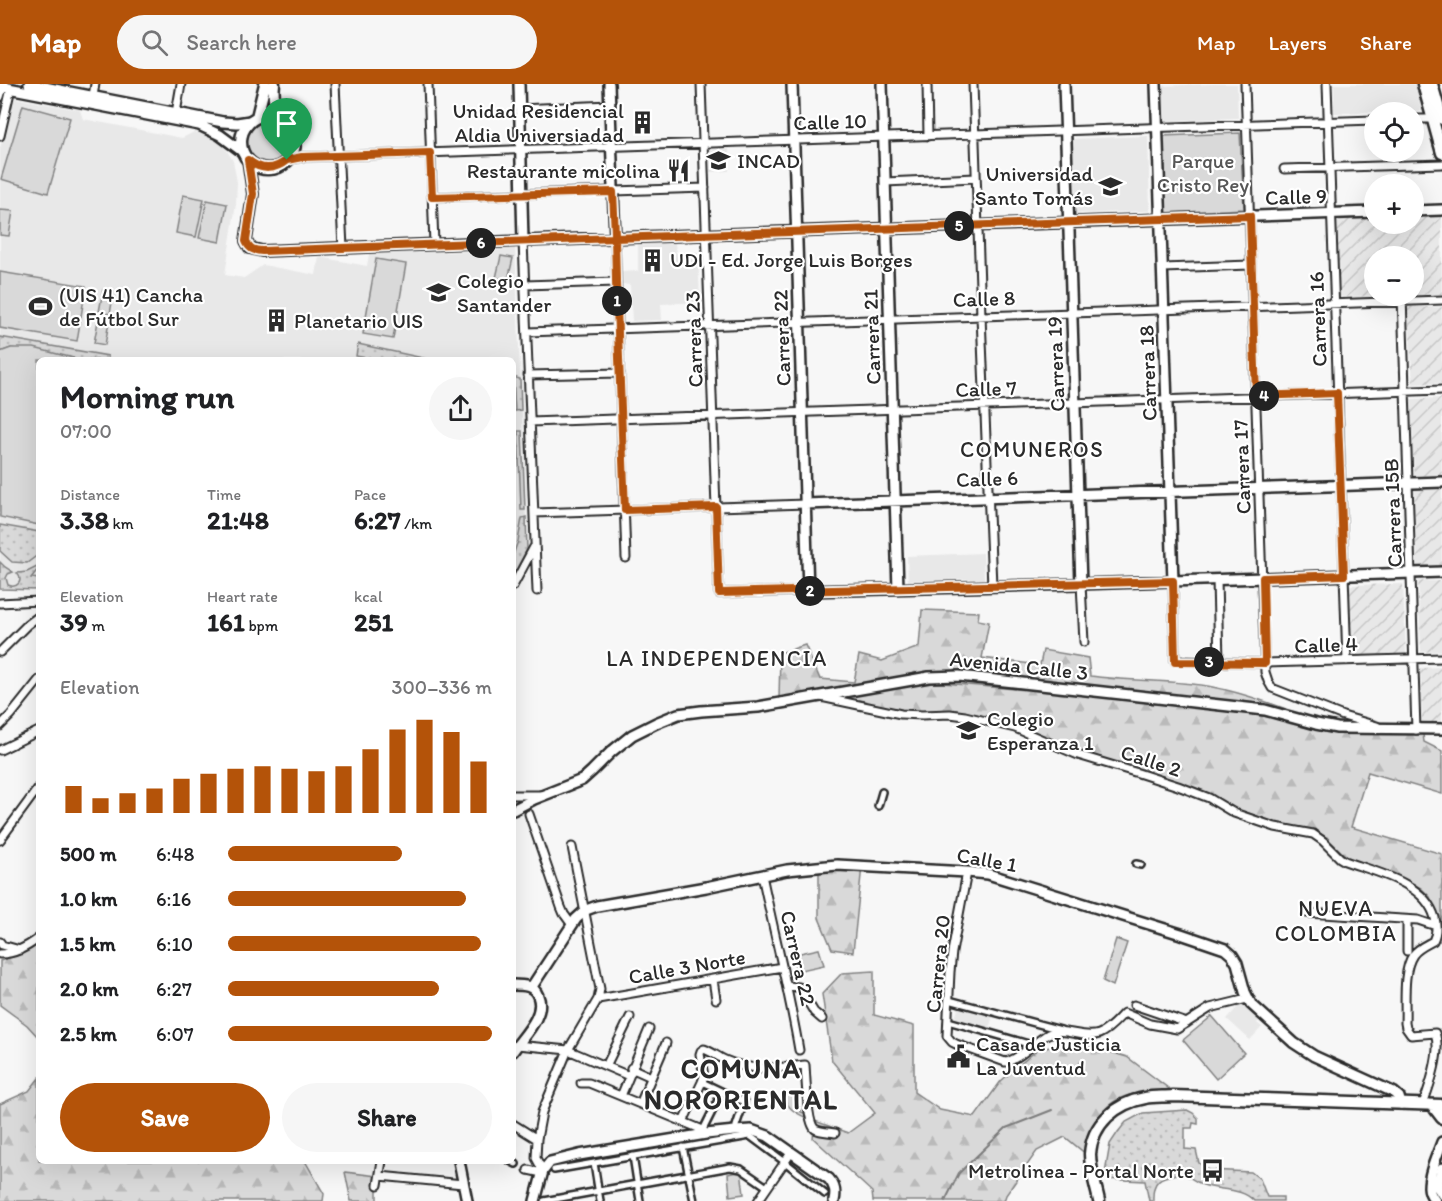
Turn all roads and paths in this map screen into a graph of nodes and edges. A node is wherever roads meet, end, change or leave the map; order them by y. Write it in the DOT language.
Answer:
graph roads {
  1 [pos="29,84"];
  2 [pos="95,84"];
  3 [pos="181,84"];
  4 [pos="265,84"];
  5 [pos="274,84"];
  6 [pos="335,84"];
  7 [pos="428,84"];
  8 [pos="519,84"];
  9 [pos="609,84"];
  10 [pos="701,84"];
  11 [pos="792,84"];
  12 [pos="882,84"];
  13 [pos="927,84"];
  14 [pos="973,84"];
  15 [pos="1064,84"];
  16 [pos="1156,84"];
  17 [pos="1245,84"];
  18 [pos="1327,84"];
  19 [pos="1423,84"];
  20 [pos="1432,84"];
  21 [pos="7,86"];
  22 [pos="93,96"];
  23 [pos="0,98"];
  24 [pos="610,105"];
  25 [pos="519,109"];
  26 [pos="176,113"];
  27 [pos="254,119"];
  28 [pos="1437,119"];
  29 [pos="1364,120"];
  30 [pos="285,121"];
  31 [pos="1328,122"];
  32 [pos="1246,125"];
  33 [pos="1157,128"];
  34 [pos="1066,131"];
  35 [pos="975,134"];
  36 [pos="928,135"];
  37 [pos="0,136"];
  38 [pos="883,137"];
  39 [pos="794,140"];
  40 [pos="703,143"];
  41 [pos="612,146"];
  42 [pos="520,149"];
  43 [pos="430,153"];
  44 [pos="1442,153"];
  45 [pos="245,156"];
  46 [pos="339,156"];
  47 [pos="287,160"];
  48 [pos="1442,164"];
  49 [pos="1330,168"];
  50 [pos="1284,169"];
  51 [pos="976,178"];
  52 [pos="885,182"];
  53 [pos="705,188"];
  54 [pos="613,192"];
  55 [pos="522,194"];
  56 [pos="432,197"];
  57 [pos="1442,210"];
  58 [pos="1424,211"];
  59 [pos="1364,212"];
  60 [pos="1331,213"];
  61 [pos="1250,216"];
  62 [pos="1160,219"];
  63 [pos="1069,222"];
  64 [pos="978,225"];
  65 [pos="886,229"];
  66 [pos="797,232"];
  67 [pos="706,235"];
  68 [pos="615,238"];
  69 [pos="523,241"];
  70 [pos="434,244"];
  71 [pos="343,248"];
  72 [pos="1251,265"];
  73 [pos="1162,268"];
  74 [pos="616,282"];
  75 [pos="525,285"];
  76 [pos="1424,299"];
  77 [pos="1442,300"];
  78 [pos="1364,301"];
  79 [pos="1334,304"];
  80 [pos="1403,306"];
  81 [pos="1253,307"];
  82 [pos="1164,310"];
  83 [pos="1072,313"];
  84 [pos="981,316"];
  85 [pos="889,319"];
  86 [pos="800,322"];
  87 [pos="710,325"];
  88 [pos="618,328"];
  89 [pos="527,332"];
  90 [pos="620,373"];
  91 [pos="528,375"];
  92 [pos="1442,390"];
  93 [pos="1406,391"];
  94 [pos="1337,393"];
  95 [pos="1256,396"];
  96 [pos="1167,399"];
  97 [pos="1075,403"];
  98 [pos="985,406"];
  99 [pos="892,409"];
  100 [pos="802,412"];
  101 [pos="713,415"];
  102 [pos="621,418"];
  103 [pos="530,422"];
  104 [pos="1442,482"];
  105 [pos="1409,483"];
  106 [pos="1341,485"];
  107 [pos="1259,488"];
  108 [pos="1170,491"];
  109 [pos="1078,494"];
  110 [pos="988,497"];
  111 [pos="895,500"];
  112 [pos="805,504"];
  113 [pos="716,507"];
  114 [pos="625,510"];
  115 [pos="534,513"];
  116 [pos="535,544"];
  117 [pos="627,558"];
  118 [pos="1442,572"];
  119 [pos="1412,573"];
  120 [pos="1344,575"];
  121 [pos="1263,578"];
  122 [pos="516,580"];
  123 [pos="1217,580"];
  124 [pos="1173,581"];
  125 [pos="1081,584"];
  126 [pos="992,586"];
  127 [pos="898,589"];
  128 [pos="537,591"];
  129 [pos="808,591"];
  130 [pos="36,601"];
  131 [pos="0,603"];
  132 [pos="36,618"];
  133 [pos="1084,642"];
  134 [pos="0,652"];
  135 [pos="1442,658"];
  136 [pos="1415,659"];
  137 [pos="1347,661"];
  138 [pos="1175,662"];
  139 [pos="1219,662"];
  140 [pos="1265,663"];
  141 [pos="36,684"];
  142 [pos="819,697"];
  143 [pos="12,715"];
  144 [pos="0,717"];
  145 [pos="0,726"];
  146 [pos="1388,729"];
  147 [pos="1442,729"];
  148 [pos="1416,730"];
  149 [pos="36,732"];
  150 [pos="0,750"];
  151 [pos="36,791"];
  152 [pos="882,792"];
  153 [pos="516,795"];
  154 [pos="544,795"];
  155 [pos="878,806"];
  156 [pos="516,808"];
  157 [pos="529,814"];
  158 [pos="0,840"];
  159 [pos="572,847"];
  160 [pos="967,872"];
  161 [pos="762,874"];
  162 [pos="586,910"];
  163 [pos="1307,913"];
  164 [pos="1407,921"];
  165 [pos="572,925"];
  166 [pos="1437,926"];
  167 [pos="36,940"];
  168 [pos="0,942"];
  169 [pos="20,950"];
  170 [pos="1407,951"];
  171 [pos="0,954"];
  172 [pos="782,968"];
  173 [pos="713,980"];
  174 [pos="516,985"];
  175 [pos="787,986"];
  176 [pos="531,988"];
  177 [pos="598,999"];
  178 [pos="716,999"];
  179 [pos="1247,999"];
  180 [pos="949,1000"];
  181 [pos="1134,1005"];
  182 [pos="630,1017"];
  183 [pos="822,1019"];
  184 [pos="948,1020"];
  185 [pos="1187,1023"];
  186 [pos="649,1029"];
  187 [pos="1067,1031"];
  188 [pos="666,1043"];
  189 [pos="1032,1045"];
  190 [pos="516,1046"];
  191 [pos="516,1048"];
  192 [pos="568,1050"];
  193 [pos="799,1050"];
  194 [pos="606,1066"];
  195 [pos="630,1072"];
  196 [pos="651,1077"];
  197 [pos="702,1082"];
  198 [pos="581,1083"];
  199 [pos="722,1092"];
  200 [pos="621,1096"];
  201 [pos="640,1104"];
  202 [pos="1401,1104"];
  203 [pos="1432,1105"];
  204 [pos="1442,1118"];
  205 [pos="683,1122"];
  206 [pos="516,1126"];
  207 [pos="736,1126"];
  208 [pos="705,1132"];
  209 [pos="835,1133"];
  210 [pos="537,1139"];
  211 [pos="1442,1142"];
  212 [pos="683,1148"];
  213 [pos="791,1153"];
  214 [pos="633,1156"];
  215 [pos="785,1162"];
  216 [pos="594,1163"];
  217 [pos="382,1164"];
  218 [pos="460,1164"];
  219 [pos="1442,1168"];
  220 [pos="528,1170"];
  221 [pos="554,1170"];
  222 [pos="543,1172"];
  223 [pos="688,1174"];
  224 [pos="380,1176"];
  225 [pos="463,1184"];
  226 [pos="638,1184"];
  227 [pos="378,1185"];
  228 [pos="767,1187"];
  229 [pos="599,1191"];
  230 [pos="825,1194"];
  231 [pos="1434,1195"];
  232 [pos="539,1200"];
  233 [pos="466,1201"];
  234 [pos="600,1201"];
  235 [pos="640,1201"];
  236 [pos="694,1201"];
  237 [pos="758,1201"];
  238 [pos="834,1201"];
  239 [pos="1099,1201"];
  1 -- 22 [label="street"];
  2 -- 22 [label="street"];
  3 -- 26 [label="street"];
  4 -- 27 [label="main road"];
  5 -- 30 [label="main road"];
  6 -- 46 [label="street"];
  7 -- 43 [label="street"];
  8 -- 25 [label="street"];
  9 -- 24 [label="street"];
  10 -- 40 [label="street, Carrera 23"];
  11 -- 39 [label="street, Carrera 22"];
  12 -- 38 [label="street, Carrera 21"];
  13 -- 36 [label="street"];
  14 -- 35 [label="street"];
  15 -- 34 [label="street, Carrera 19"];
  16 -- 33 [label="street, Carrera 18"];
  17 -- 32 [label="street, Carrera 17"];
  18 -- 31 [label="street, Carrera 16"];
  19 -- 28 [label="main road"];
  20 -- 28 [label="main road"];
  21 -- 23 [label="street"];
  21 -- 37 [label="street"];
  21 -- 45 [label="street"];
  22 -- 26 [label="street"];
  24 -- 25 [label="street"];
  24 -- 41 [label="street"];
  25 -- 42 [label="street"];
  26 -- 27 [label="street"];
  27 -- 30 [label="main road"];
  27 -- 45 [label="main road"];
  28 -- 44 [label="main road"];
  29 -- 31 [label="street, Calle 10"];
  30 -- 47 [label="main road"];
  31 -- 32 [label="street, Calle 10"];
  31 -- 49 [label="street, Carrera 16"];
  32 -- 33 [label="street, Calle 10"];
  32 -- 61 [label="street, Carrera 17"];
  33 -- 34 [label="street, Calle 10"];
  33 -- 62 [label="street, Carrera 18"];
  34 -- 35 [label="street, Calle 10"];
  34 -- 63 [label="street, Carrera 19"];
  35 -- 36 [label="street, Calle 10"];
  35 -- 51 [label="street"];
  36 -- 38 [label="street, Calle 10"];
  38 -- 39 [label="street, Calle 10"];
  38 -- 52 [label="street, Carrera 21"];
  39 -- 40 [label="street, Calle 10"];
  39 -- 66 [label="street, Carrera 22"];
  40 -- 41 [label="street, Calle 10"];
  40 -- 53 [label="street, Carrera 23"];
  41 -- 42 [label="street, Calle 10"];
  41 -- 54 [label="street"];
  42 -- 43 [label="street, Calle 10"];
  42 -- 55 [label="street"];
  43 -- 46 [label="street, Calle 10"];
  43 -- 56 [label="street"];
  45 -- 47 [label="main road"];
  45 -- 71 [label="street, Calle 9"];
  46 -- 47 [label="street, Calle 10"];
  46 -- 71 [label="street"];
  48 -- 49 [label="street"];
  49 -- 50 [label="street"];
  49 -- 60 [label="street, Carrera 16"];
  51 -- 52 [label="street"];
  51 -- 64 [label="street"];
  52 -- 65 [label="street, Carrera 21"];
  53 -- 54 [label="street"];
  53 -- 67 [label="street, Carrera 23"];
  54 -- 55 [label="street"];
  54 -- 68 [label="street"];
  55 -- 56 [label="street"];
  55 -- 69 [label="street"];
  56 -- 70 [label="street"];
  57 -- 58 [label="street"];
  59 -- 60 [label="street, Calle 9"];
  60 -- 61 [label="street, Calle 9"];
  60 -- 79 [label="street, Carrera 16"];
  61 -- 62 [label="street, Calle 9"];
  61 -- 72 [label="street, Carrera 17"];
  62 -- 63 [label="street, Calle 9"];
  62 -- 73 [label="street, Carrera 18"];
  63 -- 64 [label="street, Calle 9"];
  63 -- 83 [label="street, Carrera 19"];
  64 -- 65 [label="street, Calle 9"];
  64 -- 84 [label="street"];
  65 -- 66 [label="street, Calle 9"];
  65 -- 85 [label="street, Carrera 21"];
  66 -- 67 [label="street, Calle 9"];
  66 -- 86 [label="street, Carrera 22"];
  67 -- 68 [label="street, Calle 9"];
  67 -- 87 [label="street, Carrera 23"];
  68 -- 69 [label="street, Calle 9"];
  68 -- 74 [label="street"];
  69 -- 70 [label="street, Calle 9"];
  69 -- 75 [label="street"];
  70 -- 71 [label="street, Calle 9"];
  72 -- 73 [label="street"];
  72 -- 81 [label="street, Carrera 17"];
  73 -- 82 [label="street, Carrera 18"];
  74 -- 75 [label="street"];
  74 -- 88 [label="street"];
  75 -- 89 [label="street"];
  76 -- 77 [label="street, Calle 8"];
  78 -- 79 [label="street, Calle 8"];
  79 -- 81 [label="street, Calle 8"];
  79 -- 94 [label="street, Carrera 16"];
  80 -- 93 [label="street, Carrera 15B"];
  81 -- 82 [label="street, Calle 8"];
  81 -- 95 [label="street, Carrera 17"];
  82 -- 83 [label="street, Calle 8"];
  82 -- 96 [label="street, Carrera 18"];
  83 -- 84 [label="street, Calle 8"];
  83 -- 97 [label="street, Carrera 19"];
  84 -- 85 [label="street, Calle 8"];
  84 -- 98 [label="street"];
  85 -- 86 [label="street, Calle 8"];
  85 -- 99 [label="street, Carrera 21"];
  86 -- 87 [label="street, Calle 8"];
  86 -- 100 [label="street, Carrera 22"];
  87 -- 88 [label="street, Calle 8"];
  87 -- 101 [label="street, Carrera 23"];
  88 -- 89 [label="street, Calle 8"];
  88 -- 90 [label="street"];
  89 -- 91 [label="street"];
  90 -- 91 [label="street"];
  90 -- 102 [label="street"];
  91 -- 103 [label="street"];
  92 -- 93 [label="street, Calle 7"];
  93 -- 94 [label="street, Calle 7"];
  93 -- 105 [label="street, Carrera 15B"];
  94 -- 95 [label="street, Calle 7"];
  94 -- 106 [label="street, Carrera 16"];
  95 -- 96 [label="street, Calle 7"];
  95 -- 107 [label="street, Carrera 17"];
  96 -- 97 [label="street, Calle 7"];
  96 -- 108 [label="street, Carrera 18"];
  97 -- 98 [label="street, Calle 7"];
  97 -- 109 [label="street, Carrera 19"];
  98 -- 99 [label="street, Calle 7"];
  98 -- 110 [label="street"];
  99 -- 100 [label="street, Calle 7"];
  99 -- 111 [label="street, Carrera 21"];
  100 -- 101 [label="street, Calle 7"];
  100 -- 112 [label="street, Carrera 22"];
  101 -- 102 [label="street, Calle 7"];
  101 -- 113 [label="street, Carrera 23"];
  102 -- 103 [label="street, Calle 7"];
  102 -- 114 [label="street"];
  103 -- 115 [label="street"];
  104 -- 105 [label="street, Calle 6"];
  105 -- 106 [label="street, Calle 6"];
  105 -- 119 [label="street, Carrera 15B"];
  106 -- 107 [label="street, Calle 6"];
  106 -- 120 [label="street, Carrera 16"];
  107 -- 108 [label="street, Calle 6"];
  107 -- 121 [label="street, Carrera 17"];
  108 -- 109 [label="street, Calle 6"];
  108 -- 124 [label="street, Carrera 18"];
  109 -- 110 [label="street, Calle 6"];
  109 -- 125 [label="street, Carrera 19"];
  110 -- 111 [label="street, Calle 6"];
  110 -- 126 [label="street"];
  111 -- 112 [label="street, Calle 6"];
  111 -- 127 [label="street, Carrera 21"];
  112 -- 113 [label="street, Calle 6"];
  112 -- 129 [label="street, Carrera 22"];
  113 -- 114 [label="street, Calle 6"];
  113 -- 129 [label="street, Carrera 23"];
  114 -- 115 [label="street, Calle 6"];
  114 -- 117 [label="street"];
  115 -- 116 [label="street"];
  116 -- 122 [label="street"];
  116 -- 128 [label="street"];
  118 -- 119 [label="street"];
  119 -- 120 [label="street"];
  119 -- 136 [label="street, Carrera 15B"];
  120 -- 121 [label="street"];
  120 -- 137 [label="street, Carrera 16"];
  121 -- 123 [label="street"];
  121 -- 140 [label="street, Carrera 17"];
  123 -- 124 [label="street"];
  123 -- 139 [label="street"];
  124 -- 125 [label="street"];
  124 -- 138 [label="street, Carrera 18"];
  125 -- 126 [label="street"];
  125 -- 133 [label="street, Carrera 19"];
  126 -- 127 [label="street"];
  127 -- 129 [label="street"];
  130 -- 131 [label="street"];
  132 -- 134 [label="street"];
  135 -- 136 [label="street, Calle 4"];
  136 -- 137 [label="street, Calle 4"];
  136 -- 148 [label="street, Carrera 15B"];
  137 -- 140 [label="street, Calle 4"];
  138 -- 139 [label="street, Calle 4"];
  139 -- 140 [label="street, Calle 4"];
  140 -- 146 [label="street, Carrera 17"];
  141 -- 143 [label="street"];
  142 -- 146 [label="street, Avenida Calle 3"];
  142 -- 154 [label="street, Avenida Calle 3"];
  142 -- 166 [label="street, Calle 2"];
  143 -- 144 [label="street"];
  143 -- 145 [label="street"];
  146 -- 148 [label="street, Avenida Calle 3"];
  147 -- 148 [label="street, Avenida Calle 3"];
  149 -- 150 [label="street"];
  151 -- 158 [label="street"];
  152 -- 155 [label="street"];
  153 -- 154 [label="street"];
  154 -- 156 [label="street, Avenida Calle 3"];
  157 -- 165 [label="street"];
  159 -- 162 [label="street"];
  160 -- 161 [label="street, Calle 1"];
  160 -- 179 [label="street, Calle 1"];
  160 -- 180 [label="street, Carrera 20"];
  161 -- 162 [label="street, Calle 1"];
  161 -- 172 [label="street, Carrera 22"];
  162 -- 165 [label="street"];
  162 -- 177 [label="street"];
  163 -- 164 [label="street"];
  164 -- 166 [label="street"];
  164 -- 170 [label="street"];
  165 -- 176 [label="street"];
  166 -- 203 [label="street"];
  167 -- 169 [label="street"];
  168 -- 169 [label="street"];
  169 -- 171 [label="street"];
  172 -- 173 [label="street, Calle 3 Norte"];
  172 -- 175 [label="street, Carrera 22"];
  173 -- 177 [label="street, Calle 3 Norte"];
  173 -- 178 [label="street"];
  174 -- 176 [label="street"];
  175 -- 183 [label="street"];
  175 -- 193 [label="street, Carrera 22"];
  176 -- 190 [label="street"];
  177 -- 192 [label="street"];
  179 -- 185 [label="street"];
  179 -- 202 [label="street, Calle 1"];
  180 -- 184 [label="street, Carrera 20"];
  180 -- 187 [label="street"];
  181 -- 185 [label="street"];
  182 -- 194 [label="street"];
  184 -- 189 [label="street"];
  184 -- 189 [label="street, Carrera 20"];
  185 -- 187 [label="street"];
  186 -- 195 [label="street"];
  187 -- 189 [label="street"];
  188 -- 196 [label="street"];
  191 -- 192 [label="street"];
  192 -- 194 [label="street"];
  192 -- 210 [label="street"];
  194 -- 195 [label="street"];
  195 -- 196 [label="street"];
  195 -- 200 [label="street"];
  196 -- 201 [label="street"];
  197 -- 199 [label="street"];
  197 -- 205 [label="street"];
  197 -- 209 [label="street"];
  198 -- 200 [label="street"];
  199 -- 207 [label="street"];
  199 -- 208 [label="street"];
  200 -- 201 [label="street"];
  201 -- 205 [label="street"];
  202 -- 203 [label="main road"];
  202 -- 239 [label="main road"];
  203 -- 204 [label="main road"];
  205 -- 208 [label="street"];
  206 -- 210 [label="street"];
  208 -- 213 [label="street"];
  208 -- 222 [label="street"];
  210 -- 222 [label="street"];
  211 -- 231 [label="street"];
  212 -- 214 [label="street"];
  212 -- 215 [label="street"];
  212 -- 223 [label="street"];
  213 -- 215 [label="street"];
  213 -- 238 [label="street"];
  214 -- 216 [label="street"];
  214 -- 226 [label="street"];
  215 -- 228 [label="street"];
  215 -- 230 [label="street"];
  216 -- 221 [label="street"];
  216 -- 229 [label="street"];
  217 -- 224 [label="street"];
  218 -- 225 [label="street"];
  219 -- 231 [label="street"];
  220 -- 222 [label="street"];
  222 -- 232 [label="street"];
  223 -- 226 [label="street"];
  223 -- 228 [label="street"];
  223 -- 236 [label="street"];
  224 -- 225 [label="street"];
  224 -- 227 [label="street"];
  225 -- 233 [label="street"];
  226 -- 229 [label="street"];
  226 -- 235 [label="street"];
  228 -- 237 [label="street"];
  229 -- 232 [label="street"];
  229 -- 234 [label="street"];
}
